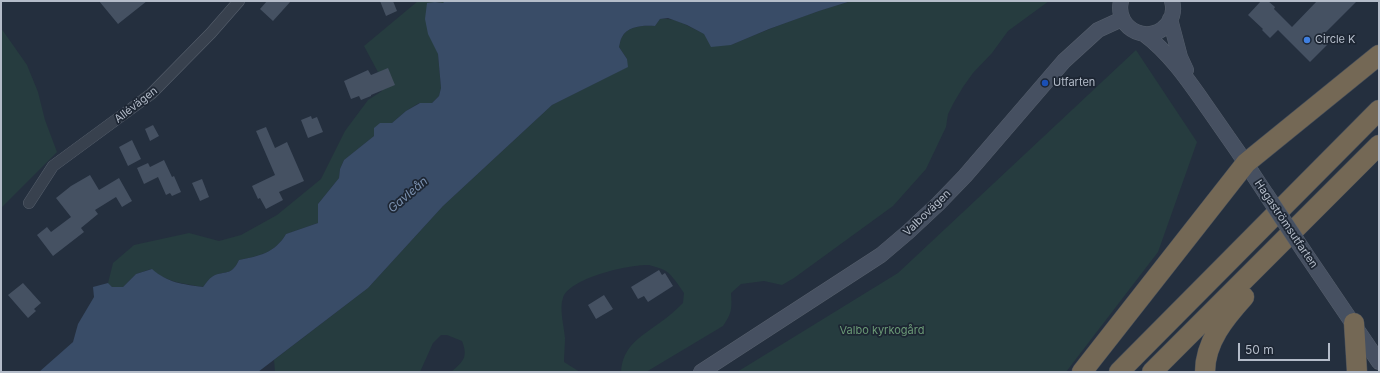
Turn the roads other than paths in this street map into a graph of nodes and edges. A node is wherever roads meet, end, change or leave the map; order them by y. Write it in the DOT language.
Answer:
graph roads {
  1 [pos="239,1"];
  2 [pos="1121,1"];
  3 [pos="1172,1"];
  4 [pos="1122,19"];
  5 [pos="1170,19"];
  6 [pos="1144,34"];
  7 [pos="1379,55"];
  8 [pos="1192,86"];
  9 [pos="1379,110"];
  10 [pos="1379,145"];
  11 [pos="1246,163"];
  12 [pos="29,203"];
  13 [pos="1320,204"];
  14 [pos="1354,323"];
  15 [pos="1379,362"];
  16 [pos="701,372"];
  17 [pos="1082,372"];
  18 [pos="1118,372"];
  19 [pos="1152,372"];
  20 [pos="1205,372"];
  21 [pos="1357,372"];
  1 -- 12 [label="street, Allévägen"];
  2 -- 4 [label="main road"];
  3 -- 5 [label="main road, Hagaströmsutfarten"];
  4 -- 6 [label="main road, Hagaströmsutfarten"];
  4 -- 16 [label="main road, Valbovägen"];
  5 -- 6 [label="main road"];
  5 -- 8 [label="main road, Hagaströmsutfarten"];
  6 -- 8 [label="main road, Hagaströmsutfarten"];
  7 -- 11 [label="highway"];
  8 -- 11 [label="main road, Hagaströmsutfarten"];
  9 -- 18 [label="highway"];
  10 -- 13 [label="highway"];
  11 -- 14 [label="main road, Hagaströmsutfarten, bridge"];
  11 -- 17 [label="highway"];
  13 -- 19 [label="highway"];
  13 -- 20 [label="highway"];
  14 -- 15 [label="main road, Hagaströmsutfarten"];
  14 -- 21 [label="highway"];
}
